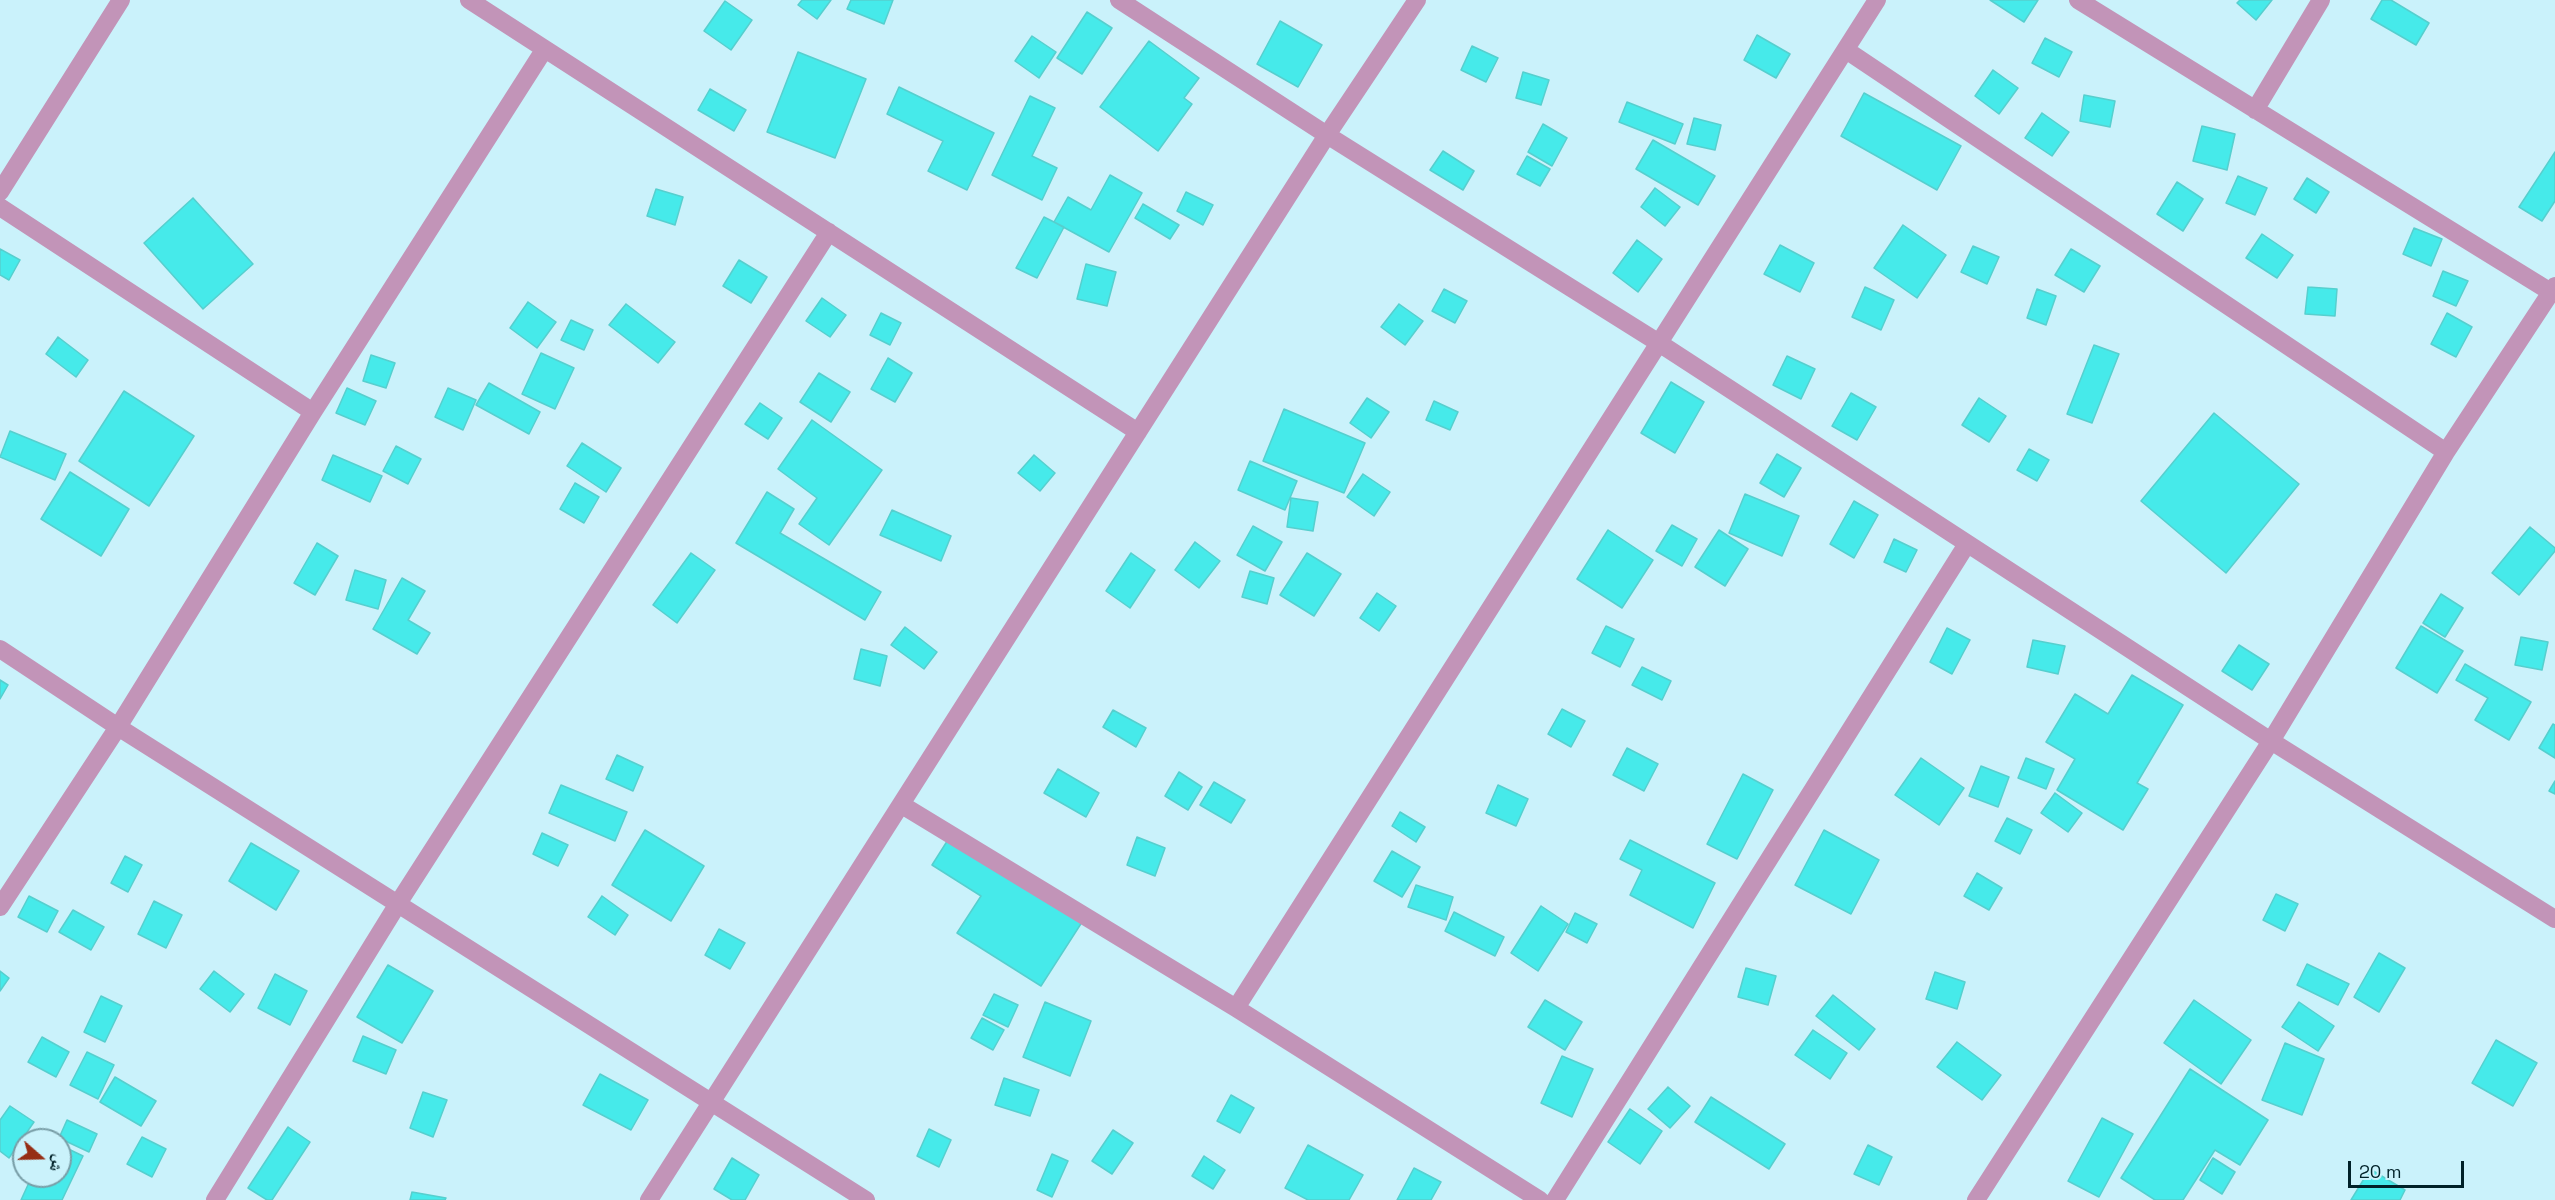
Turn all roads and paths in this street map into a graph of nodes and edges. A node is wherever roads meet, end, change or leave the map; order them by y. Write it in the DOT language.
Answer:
graph roads {
  1 [pos="121,0"];
  2 [pos="469,0"];
  3 [pos="1119,0"];
  4 [pos="1417,0"];
  5 [pos="1877,0"];
  6 [pos="2078,0"];
  7 [pos="2321,0"];
  8 [pos="544,50"];
  9 [pos="1846,50"];
  10 [pos="2255,110"];
  11 [pos="1327,135"];
  12 [pos="0,192"];
  13 [pos="0,207"];
  14 [pos="829,232"];
  15 [pos="2553,289"];
  16 [pos="1659,343"];
  17 [pos="313,412"];
  18 [pos="1138,432"];
  19 [pos="2446,452"];
  20 [pos="1967,544"];
  21 [pos="0,649"];
  22 [pos="118,727"];
  23 [pos="2271,741"];
  24 [pos="902,804"];
  25 [pos="399,902"];
  26 [pos="0,907"];
  27 [pos="2555,919"];
  28 [pos="1236,1008"];
  29 [pos="712,1102"];
  30 [pos="215,1200"];
  31 [pos="649,1200"];
  32 [pos="866,1200"];
  33 [pos="1540,1200"];
  34 [pos="1555,1200"];
  35 [pos="1976,1200"];
  1 -- 12 [label="street"];
  2 -- 8 [label="street"];
  3 -- 11 [label="street"];
  4 -- 11 [label="street"];
  5 -- 9 [label="street"];
  6 -- 10 [label="street"];
  7 -- 10 [label="street"];
  8 -- 14 [label="street"];
  8 -- 17 [label="street"];
  9 -- 16 [label="street"];
  9 -- 19 [label="street"];
  10 -- 15 [label="street"];
  11 -- 16 [label="street"];
  11 -- 18 [label="street"];
  13 -- 17 [label="street"];
  14 -- 18 [label="street"];
  14 -- 25 [label="street"];
  15 -- 19 [label="street"];
  16 -- 20 [label="street"];
  16 -- 28 [label="street"];
  17 -- 22 [label="street"];
  18 -- 24 [label="street"];
  19 -- 23 [label="street"];
  20 -- 23 [label="street"];
  20 -- 34 [label="street"];
  21 -- 22 [label="street"];
  22 -- 25 [label="street"];
  22 -- 26 [label="street"];
  23 -- 27 [label="street"];
  23 -- 35 [label="street"];
  24 -- 28 [label="street"];
  24 -- 29 [label="street"];
  25 -- 29 [label="street"];
  25 -- 30 [label="street"];
  28 -- 33 [label="street"];
  29 -- 31 [label="street"];
  29 -- 32 [label="street"];
}
